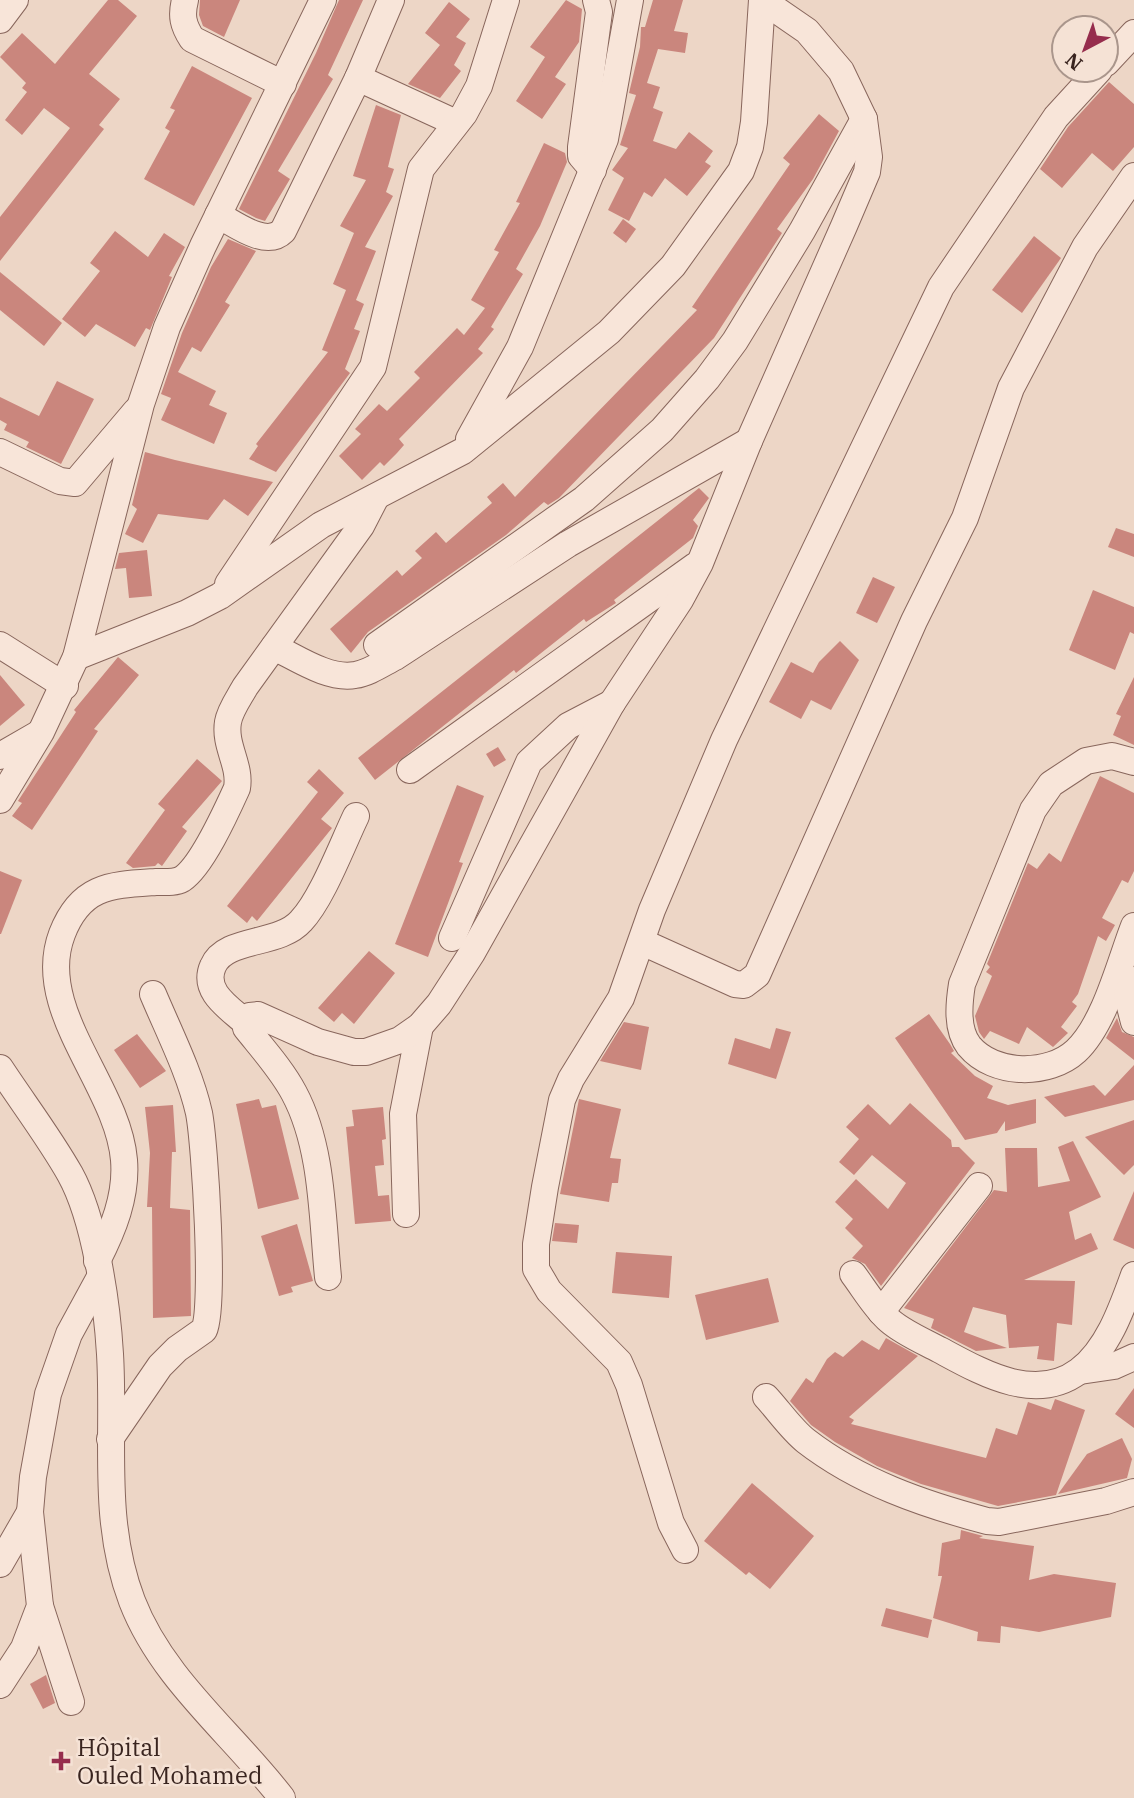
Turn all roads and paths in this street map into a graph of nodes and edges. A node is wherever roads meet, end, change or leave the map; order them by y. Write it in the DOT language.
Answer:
graph roads {
  1 [pos="15,0"];
  2 [pos="186,0"];
  3 [pos="323,0"];
  4 [pos="391,0"];
  5 [pos="506,0"];
  6 [pos="596,0"];
  7 [pos="630,0"];
  8 [pos="762,0"];
  9 [pos="0,20"];
  10 [pos="1134,33"];
  11 [pos="1120,48"];
  12 [pos="358,78"];
  13 [pos="283,84"];
  14 [pos="1086,84"];
  15 [pos="864,119"];
  16 [pos="456,123"];
  17 [pos="593,170"];
  18 [pos="1134,176"];
  19 [pos="218,215"];
  20 [pos="141,404"];
  21 [pos="749,441"];
  22 [pos="463,451"];
  23 [pos="0,452"];
  24 [pos="376,497"];
  25 [pos="700,563"];
  26 [pos="220,596"];
  27 [pos="377,645"];
  28 [pos="1,647"];
  29 [pos="274,648"];
  30 [pos="76,657"];
  31 [pos="65,686"];
  32 [pos="612,703"];
  33 [pos="41,732"];
  34 [pos="0,756"];
  35 [pos="1134,762"];
  36 [pos="410,770"];
  37 [pos="0,800"];
  38 [pos="356,816"];
  39 [pos="1134,926"];
  40 [pos="452,939"];
  41 [pos="642,942"];
  42 [pos="1134,980"];
  43 [pos="152,994"];
  44 [pos="1134,1021"];
  45 [pos="245,1022"];
  46 [pos="420,1026"];
  47 [pos="0,1068"];
  48 [pos="979,1186"];
  49 [pos="405,1214"];
  50 [pos="99,1269"];
  51 [pos="853,1274"];
  52 [pos="1134,1275"];
  53 [pos="328,1278"];
  54 [pos="881,1312"];
  55 [pos="1134,1357"];
  56 [pos="1080,1371"];
  57 [pos="766,1397"];
  58 [pos="110,1439"];
  59 [pos="1134,1492"];
  60 [pos="30,1512"];
  61 [pos="685,1550"];
  62 [pos="0,1564"];
  63 [pos="40,1606"];
  64 [pos="0,1685"];
  65 [pos="71,1702"];
  66 [pos="282,1798"];
  1 -- 9 [label="street"];
  2 -- 13 [label="street"];
  3 -- 13 [label="street"];
  4 -- 12 [label="street"];
  5 -- 16 [label="street"];
  6 -- 17 [label="street"];
  7 -- 17 [label="street"];
  8 -- 15 [label="street"];
  8 -- 22 [label="street"];
  10 -- 11 [label="street"];
  12 -- 16 [label="street"];
  12 -- 19 [label="street"];
  13 -- 19 [label="street"];
  14 -- 41 [label="street"];
  15 -- 21 [label="street"];
  15 -- 27 [label="street"];
  16 -- 26 [label="street"];
  17 -- 22 [label="street"];
  18 -- 41 [label="street"];
  19 -- 20 [label="street"];
  20 -- 23 [label="street"];
  20 -- 30 [label="street"];
  21 -- 25 [label="street"];
  21 -- 29 [label="street"];
  22 -- 24 [label="street"];
  24 -- 26 [label="street"];
  24 -- 29 [label="street"];
  25 -- 32 [label="street"];
  25 -- 36 [label="street"];
  26 -- 30 [label="street"];
  28 -- 31 [label="street"];
  29 -- 50 [label="street"];
  30 -- 31 [label="street"];
  31 -- 33 [label="street"];
  32 -- 40 [label="street"];
  32 -- 46 [label="street"];
  33 -- 34 [label="street"];
  33 -- 37 [label="street"];
  35 -- 39 [label="street"];
  38 -- 45 [label="street"];
  41 -- 61 [label="street"];
  42 -- 44 [label="street"];
  43 -- 58 [label="street"];
  45 -- 46 [label="street"];
  45 -- 53 [label="street"];
  46 -- 49 [label="street"];
  47 -- 50 [label="street"];
  48 -- 54 [label="street"];
  50 -- 58 [label="street"];
  50 -- 60 [label="street"];
  51 -- 54 [label="street"];
  52 -- 56 [label="street"];
  54 -- 56 [label="street"];
  55 -- 56 [label="street"];
  57 -- 59 [label="street"];
  58 -- 66 [label="street"];
  60 -- 62 [label="street"];
  60 -- 63 [label="street"];
  63 -- 64 [label="street"];
  63 -- 65 [label="street"];
}
